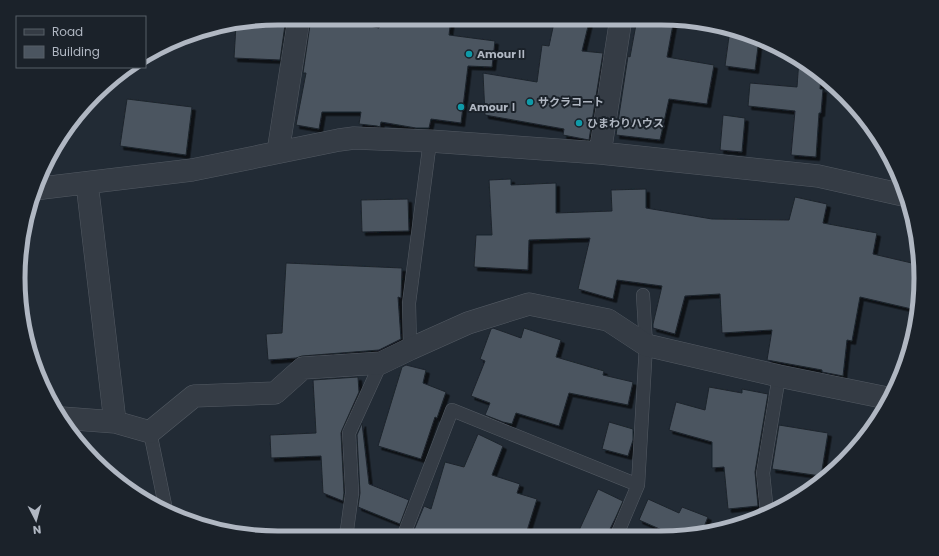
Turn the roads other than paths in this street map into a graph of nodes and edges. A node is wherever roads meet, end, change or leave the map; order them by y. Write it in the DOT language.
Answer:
graph roads {
  1 [pos="298,25"];
  2 [pos="620,25"];
  3 [pos="430,141"];
  4 [pos="278,152"];
  5 [pos="600,153"];
  6 [pos="87,183"];
  7 [pos="41,188"];
  8 [pos="900,194"];
  9 [pos="643,295"];
  10 [pos="646,345"];
  11 [pos="410,349"];
  12 [pos="381,364"];
  13 [pos="779,376"];
  14 [pos="884,397"];
  15 [pos="68,418"];
  16 [pos="115,422"];
  17 [pos="150,432"];
  18 [pos="638,485"];
  19 [pos="165,504"];
  20 [pos="767,508"];
  21 [pos="346,531"];
  22 [pos="405,531"];
  23 [pos="619,531"];
  1 -- 4 [label="street"];
  2 -- 5 [label="street"];
  3 -- 4 [label="street"];
  3 -- 5 [label="street"];
  3 -- 11 [label="lane"];
  4 -- 6 [label="street"];
  5 -- 8 [label="street"];
  6 -- 7 [label="street"];
  6 -- 16 [label="street"];
  9 -- 10 [label="lane"];
  10 -- 11 [label="street"];
  10 -- 13 [label="street"];
  10 -- 18 [label="lane"];
  11 -- 12 [label="street"];
  12 -- 17 [label="street"];
  12 -- 21 [label="lane"];
  13 -- 14 [label="street"];
  13 -- 20 [label="lane"];
  15 -- 16 [label="street"];
  16 -- 17 [label="street"];
  17 -- 19 [label="lane"];
  18 -- 22 [label="lane"];
  18 -- 23 [label="lane"];
}
